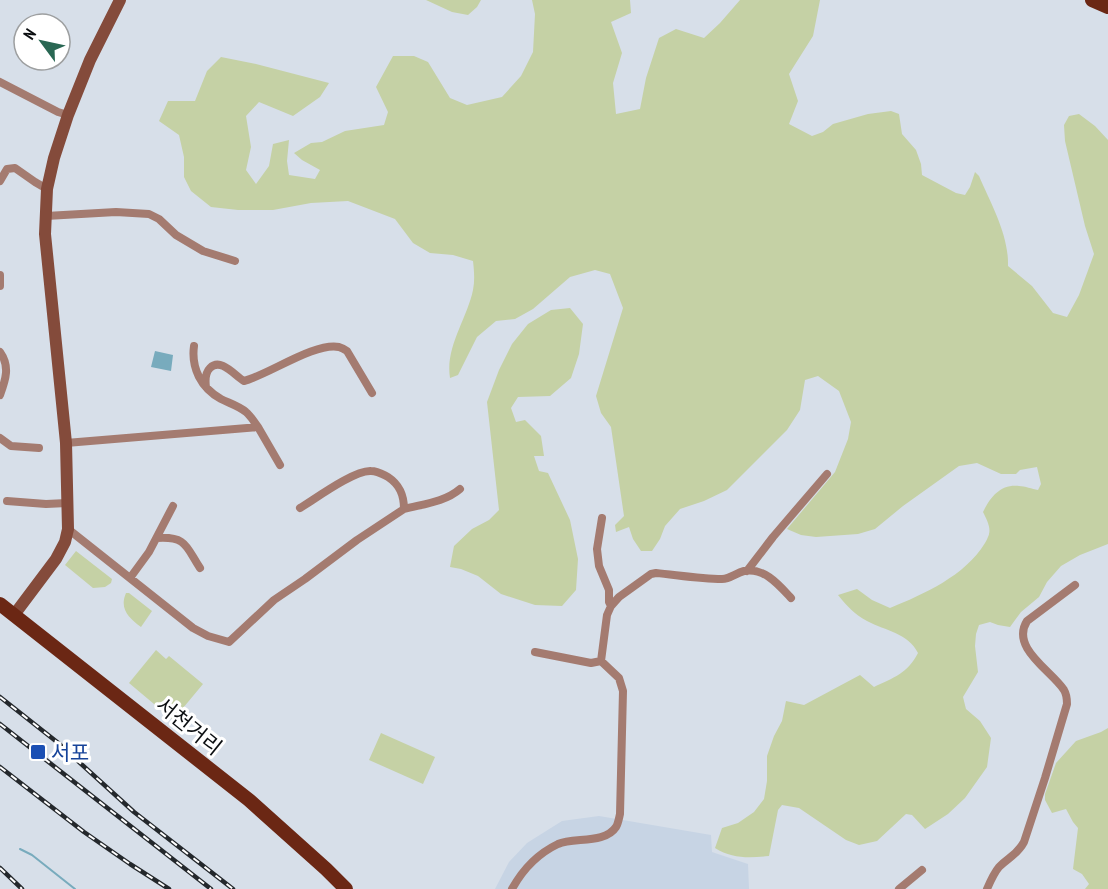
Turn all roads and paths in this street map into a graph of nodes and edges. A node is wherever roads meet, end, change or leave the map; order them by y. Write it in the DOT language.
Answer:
graph roads {
  1 [pos="120,0"];
  2 [pos="1092,0"];
  3 [pos="1108,7"];
  4 [pos="0,82"];
  5 [pos="68,115"];
  6 [pos="0,181"];
  7 [pos="47,189"];
  8 [pos="46,216"];
  9 [pos="235,261"];
  10 [pos="0,275"];
  11 [pos="0,286"];
  12 [pos="194,346"];
  13 [pos="0,352"];
  14 [pos="206,387"];
  15 [pos="372,393"];
  16 [pos="0,395"];
  17 [pos="258,428"];
  18 [pos="0,438"];
  19 [pos="66,443"];
  20 [pos="39,448"];
  21 [pos="280,465"];
  22 [pos="827,474"];
  23 [pos="460,489"];
  24 [pos="7,501"];
  25 [pos="67,503"];
  26 [pos="173,506"];
  27 [pos="300,508"];
  28 [pos="404,509"];
  29 [pos="602,518"];
  30 [pos="68,529"];
  31 [pos="157,538"];
  32 [pos="200,568"];
  33 [pos="747,571"];
  34 [pos="130,578"];
  35 [pos="1075,585"];
  36 [pos="791,598"];
  37 [pos="0,604"];
  38 [pos="611,606"];
  39 [pos="14,615"];
  40 [pos="536,652"];
  41 [pos="601,661"];
  42 [pos="922,870"];
  43 [pos="346,889"];
  44 [pos="512,889"];
  45 [pos="899,889"];
  46 [pos="987,889"];
  1 -- 5 [label="street"];
  2 -- 3 [label="main road"];
  4 -- 5 [label="street"];
  5 -- 7 [label="street"];
  6 -- 7 [label="street"];
  7 -- 8 [label="street"];
  8 -- 9 [label="street"];
  8 -- 19 [label="street"];
  10 -- 11 [label="street"];
  12 -- 14 [label="street"];
  13 -- 16 [label="street"];
  14 -- 15 [label="street"];
  14 -- 17 [label="street"];
  17 -- 19 [label="street"];
  17 -- 21 [label="street"];
  18 -- 20 [label="street"];
  19 -- 25 [label="street"];
  22 -- 33 [label="street"];
  23 -- 28 [label="street"];
  24 -- 25 [label="street"];
  25 -- 30 [label="street"];
  26 -- 31 [label="street"];
  27 -- 28 [label="street"];
  28 -- 34 [label="street"];
  29 -- 38 [label="street"];
  30 -- 34 [label="street"];
  30 -- 39 [label="street"];
  31 -- 32 [label="street"];
  31 -- 34 [label="street"];
  33 -- 36 [label="street"];
  33 -- 38 [label="street"];
  35 -- 46 [label="street"];
  37 -- 39 [label="main road, 서천거리"];
  38 -- 41 [label="street"];
  39 -- 43 [label="main road, 서천거리"];
  40 -- 41 [label="street"];
  41 -- 44 [label="street"];
  42 -- 45 [label="street"];
}
